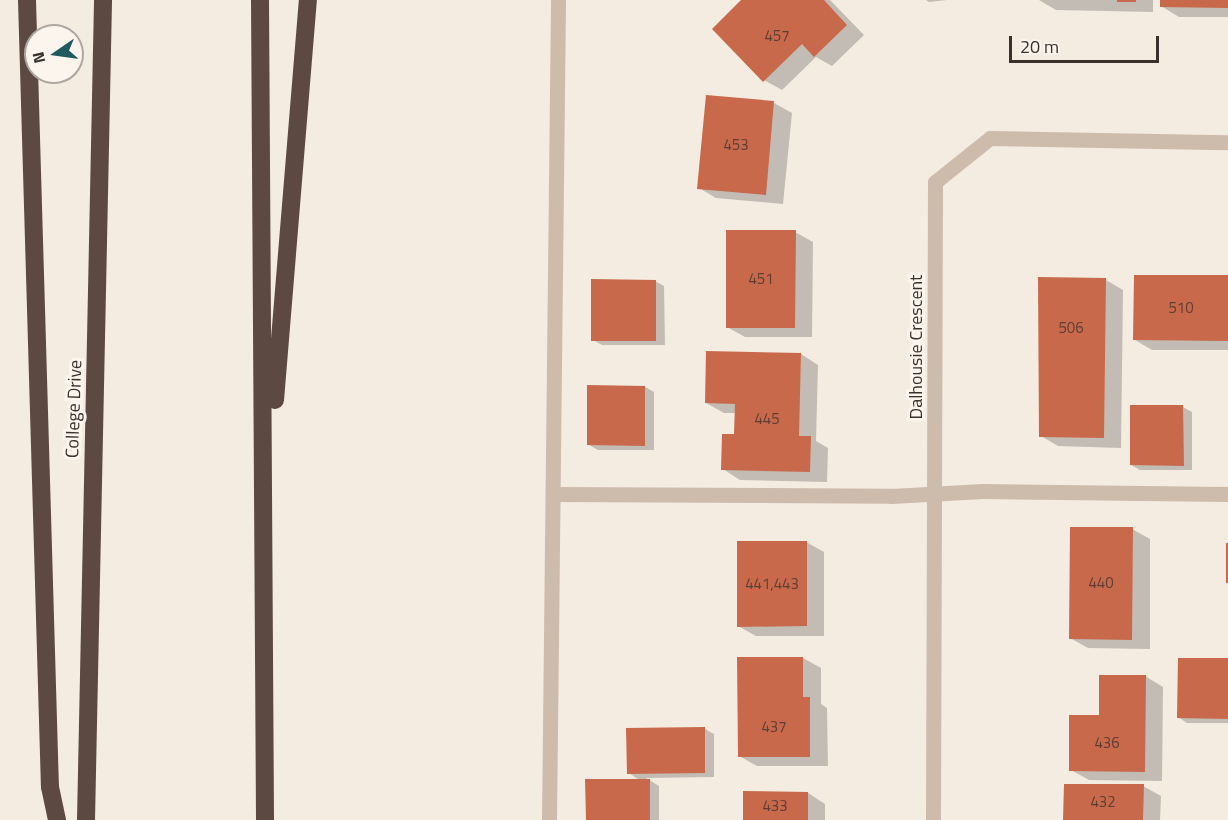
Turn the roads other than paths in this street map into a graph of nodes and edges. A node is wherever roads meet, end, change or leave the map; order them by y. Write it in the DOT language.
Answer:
graph roads {
  1 [pos="27,0"];
  2 [pos="103,0"];
  3 [pos="260,0"];
  4 [pos="308,0"];
  5 [pos="558,0"];
  6 [pos="1228,142"];
  7 [pos="936,493"];
  8 [pos="554,494"];
  9 [pos="1228,494"];
  10 [pos="266,506"];
  11 [pos="57,820"];
  12 [pos="86,820"];
  13 [pos="265,820"];
  14 [pos="549,820"];
  15 [pos="933,820"];
  1 -- 11 [label="highway"];
  2 -- 12 [label="highway, College Drive"];
  3 -- 10 [label="highway"];
  4 -- 10 [label="highway"];
  5 -- 8 [label="street"];
  6 -- 7 [label="street, Dalhousie Crescent"];
  7 -- 8 [label="street"];
  7 -- 9 [label="street"];
  7 -- 15 [label="street, Dalhousie Crescent"];
  8 -- 14 [label="street"];
  10 -- 13 [label="highway"];
}
